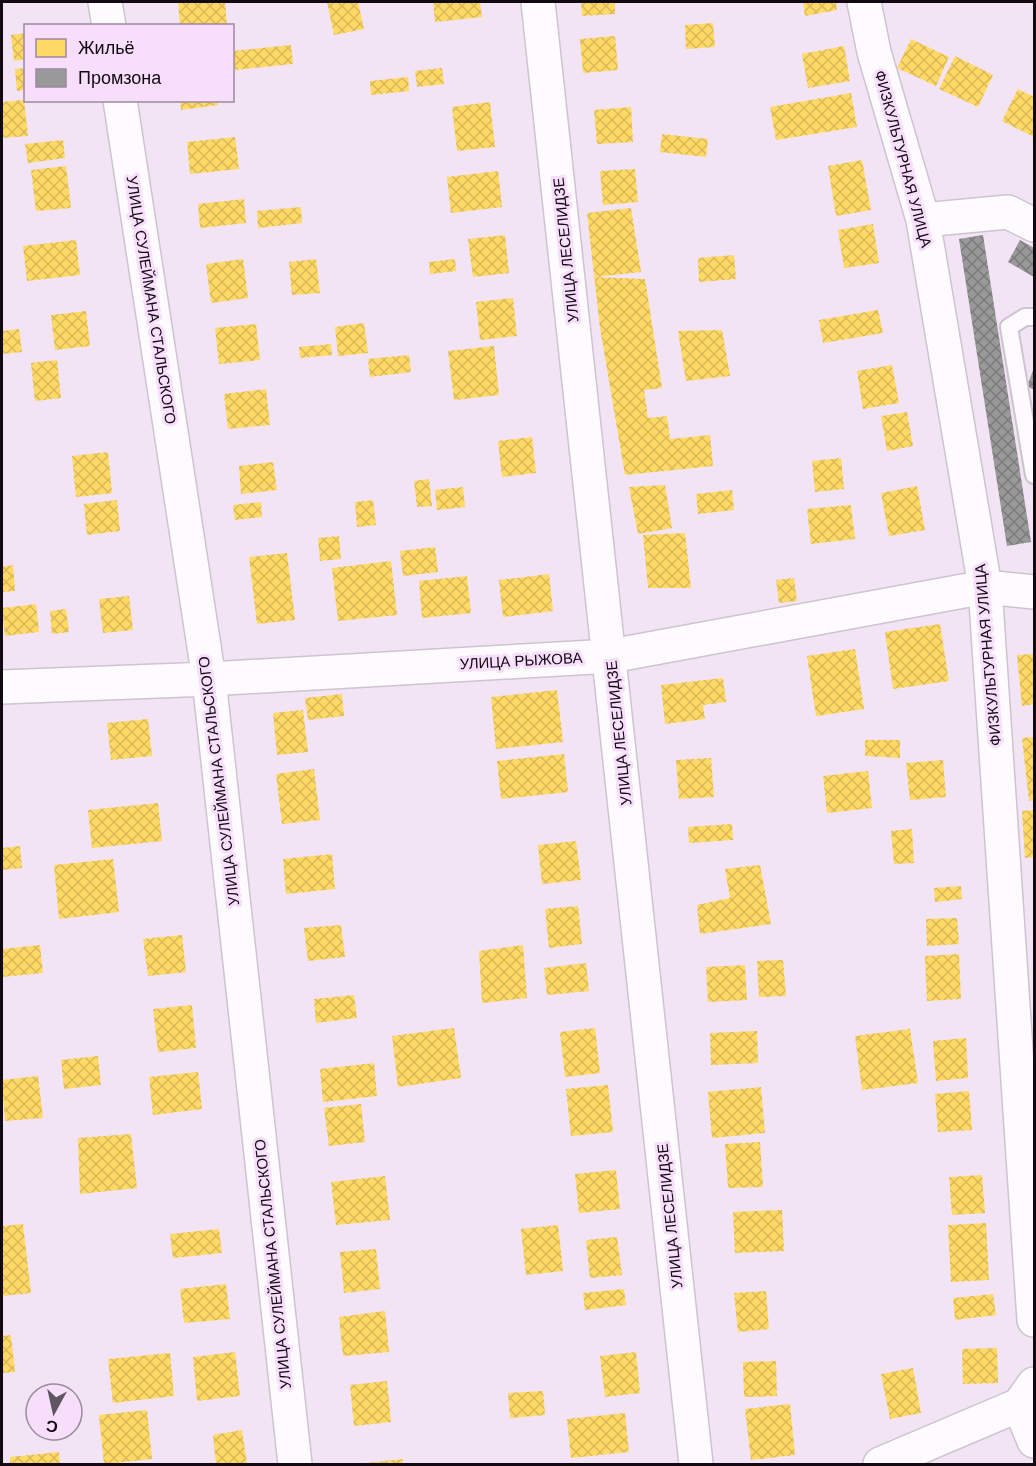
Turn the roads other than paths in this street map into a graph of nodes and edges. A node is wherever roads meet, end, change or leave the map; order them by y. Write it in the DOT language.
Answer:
graph roads {
  1 [pos="105,2"];
  2 [pos="538,2"];
  3 [pos="864,2"];
  4 [pos="109,24"];
  5 [pos="120,102"];
  6 [pos="923,220"];
  7 [pos="1035,225"];
  8 [pos="1035,317"];
  9 [pos="1035,475"];
  10 [pos="985,587"];
  11 [pos="1035,592"];
  12 [pos="611,656"];
  13 [pos="209,679"];
  14 [pos="2,687"];
  15 [pos="1035,1320"];
  16 [pos="1027,1395"];
  17 [pos="1035,1441"];
  18 [pos="295,1464"];
  19 [pos="696,1464"];
  20 [pos="880,1464"];
  1 -- 4 [label="street"];
  2 -- 12 [label="street, УЛИЦА ЛЕСЕЛИДЗЕ"];
  3 -- 6 [label="street, ФИЗКУЛЬТУРНАЯ УЛИЦА"];
  5 -- 13 [label="street, УЛИЦА СУЛЕЙМАНА СТАЛЬСКОГО"];
  6 -- 7 [label="street"];
  6 -- 10 [label="street, ФИЗКУЛЬТУРНАЯ УЛИЦА"];
  8 -- 9 [label="lane"];
  10 -- 11 [label="street, УЛИЦА РЫЖОВА"];
  10 -- 12 [label="street, УЛИЦА РЫЖОВА"];
  10 -- 15 [label="street, ФИЗКУЛЬТУРНАЯ УЛИЦА"];
  12 -- 13 [label="street, УЛИЦА РЫЖОВА"];
  12 -- 19 [label="street, УЛИЦА ЛЕСЕЛИДЗЕ"];
  13 -- 14 [label="street, УЛИЦА РЫЖОВА"];
  13 -- 18 [label="street, УЛИЦА СУЛЕЙМАНА СТАЛЬСКОГО"];
  16 -- 17 [label="street"];
  16 -- 20 [label="street"];
}
